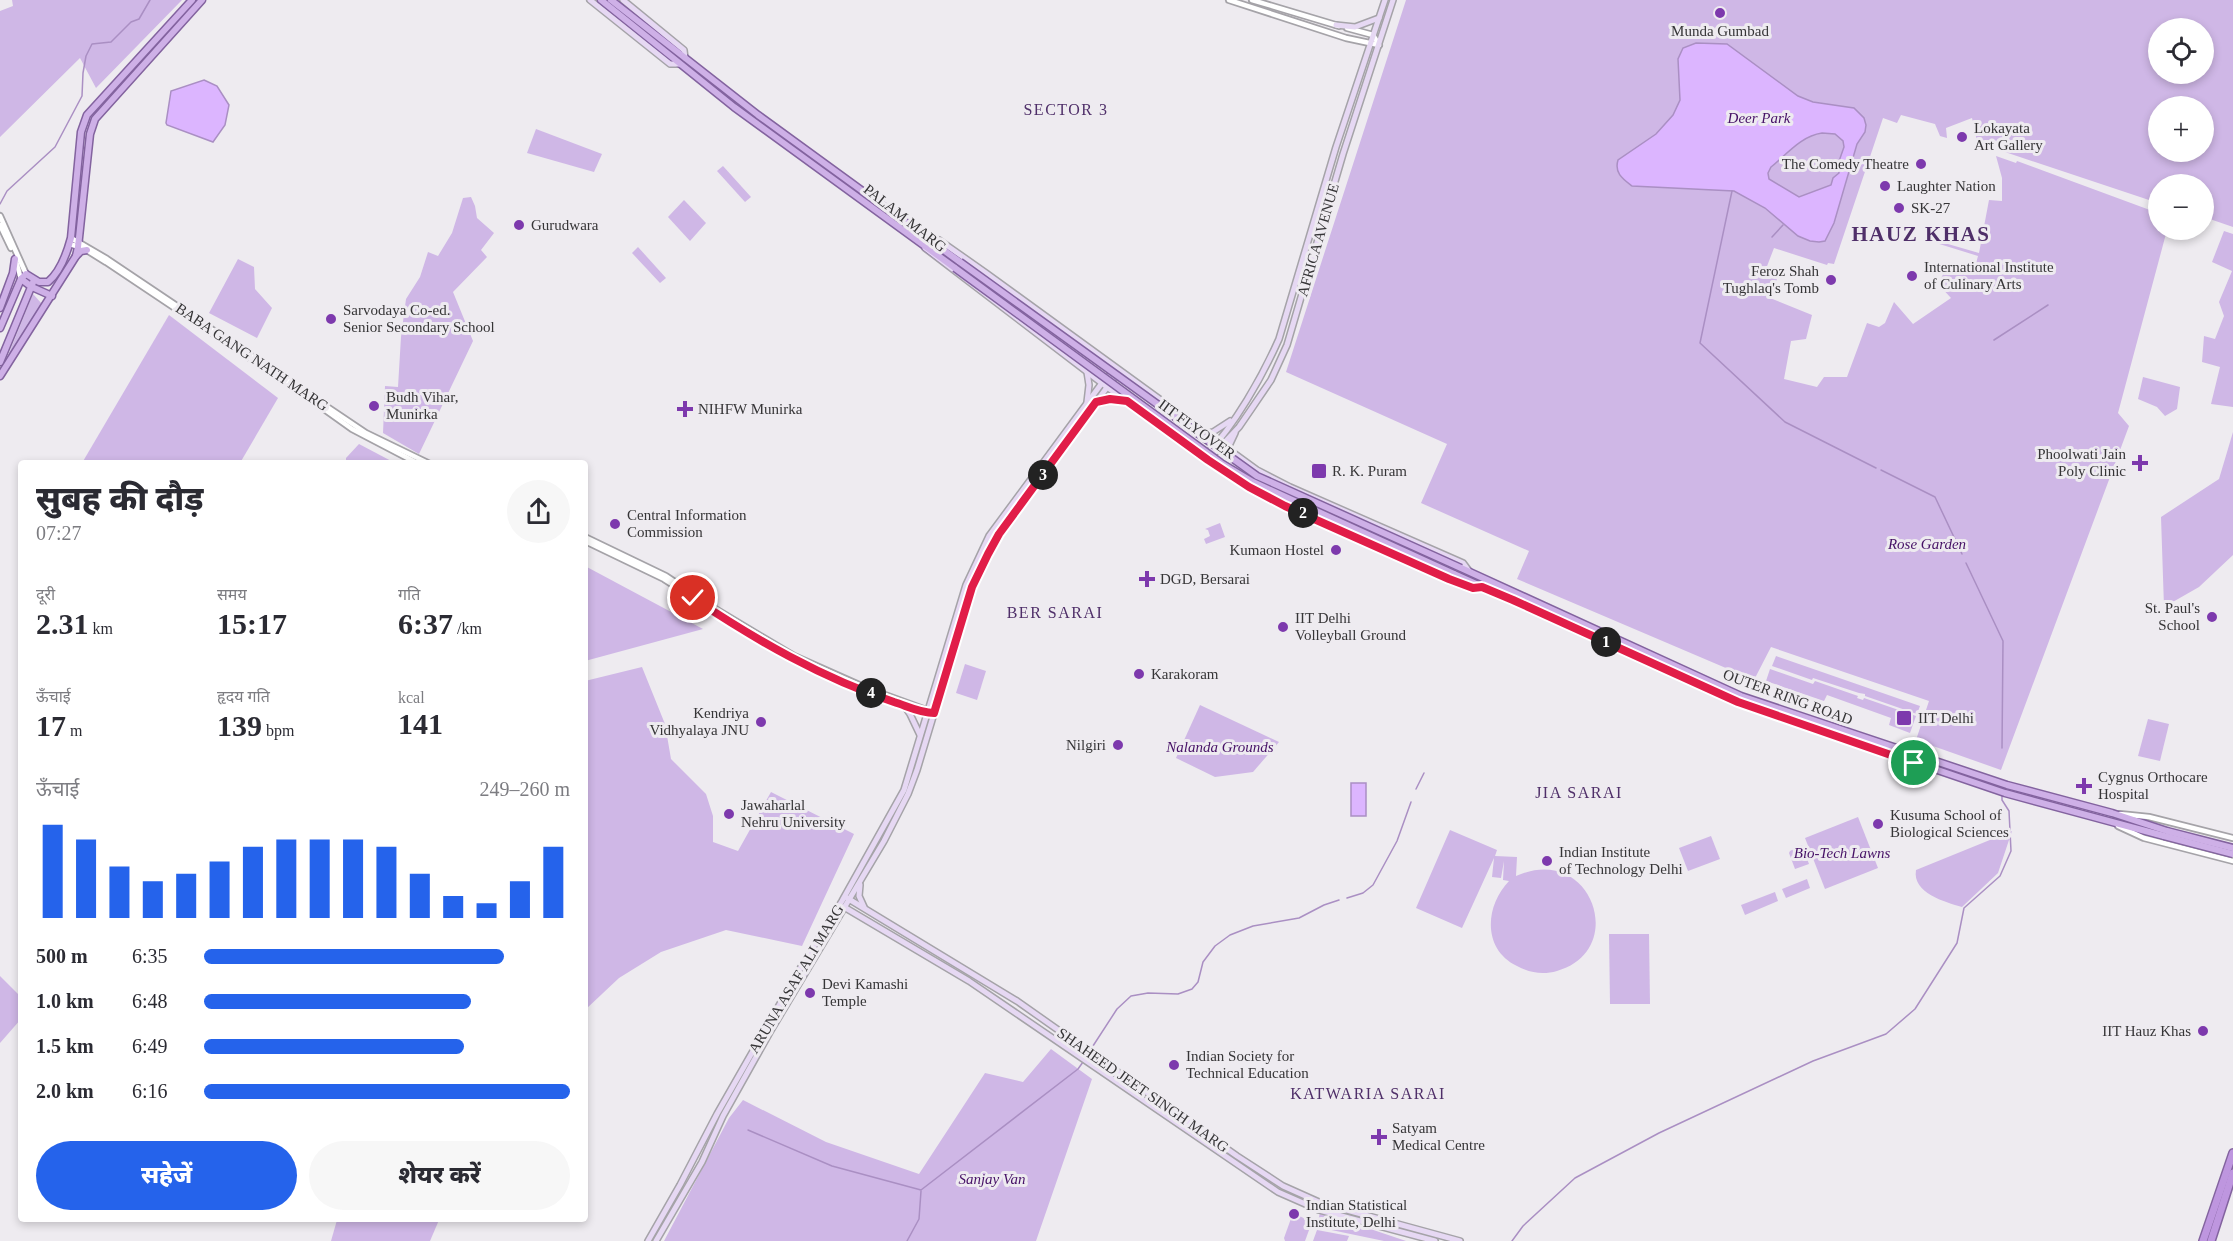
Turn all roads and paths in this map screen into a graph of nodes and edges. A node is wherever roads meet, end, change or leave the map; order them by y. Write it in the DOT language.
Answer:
graph roads {
  1 [pos="192,0"];
  2 [pos="202,0"];
  3 [pos="590,0"];
  4 [pos="601,0"];
  5 [pos="611,0"];
  6 [pos="623,0"];
  7 [pos="1229,0"];
  8 [pos="1252,0"];
  9 [pos="1385,0"];
  10 [pos="1393,0"];
  11 [pos="1380,17"];
  12 [pos="1336,25"];
  13 [pos="1373,34"];
  14 [pos="1371,42"];
  15 [pos="661,45"];
  16 [pos="1379,45"];
  17 [pos="685,58"];
  18 [pos="680,64"];
  19 [pos="0,216"];
  20 [pos="0,225"];
  21 [pos="927,238"];
  22 [pos="71,241"];
  23 [pos="79,244"];
  24 [pos="924,246"];
  25 [pos="87,250"];
  26 [pos="76,256"];
  27 [pos="16,261"];
  28 [pos="24,275"];
  29 [pos="33,284"];
  30 [pos="52,296"];
  31 [pos="0,309"];
  32 [pos="4,317"];
  33 [pos="0,328"];
  34 [pos="1075,338"];
  35 [pos="1064,355"];
  36 [pos="0,362"];
  37 [pos="1118,370"];
  38 [pos="1087,372"];
  39 [pos="0,376"];
  40 [pos="1105,385"];
  41 [pos="1127,401"];
  42 [pos="1096,402"];
  43 [pos="1087,404"];
  44 [pos="1233,419"];
  45 [pos="1239,427"];
  46 [pos="1205,434"];
  47 [pos="1220,445"];
  48 [pos="1227,450"];
  49 [pos="1206,459"];
  50 [pos="411,460"];
  51 [pos="422,460"];
  52 [pos="1246,463"];
  53 [pos="1236,478"];
  54 [pos="588,538"];
  55 [pos="588,542"];
  56 [pos="1469,571"];
  57 [pos="1482,587"];
  58 [pos="694,597"];
  59 [pos="833,675"];
  60 [pos="903,705"];
  61 [pos="930,712"];
  62 [pos="921,737"];
  63 [pos="2112,813"];
  64 [pos="2108,821"];
  65 [pos="2165,834"];
  66 [pos="2233,838"];
  67 [pos="2233,848"];
  68 [pos="2233,854"];
  69 [pos="2233,861"];
  70 [pos="861,882"];
  71 [pos="847,898"];
  72 [pos="842,906"];
  73 [pos="865,909"];
  74 [pos="2233,1153"];
  75 [pos="2233,1173"];
  76 [pos="648,1241"];
  77 [pos="656,1241"];
  78 [pos="1435,1241"];
  79 [pos="1460,1241"];
  80 [pos="2203,1241"];
  81 [pos="2211,1241"];
  1 -- 22 [label="main road"];
  2 -- 23 [label="main road"];
  3 -- 18 [label="main road, PALAM MARG"];
  4 -- 15 [label="main road"];
  5 -- 15 [label="main road"];
  6 -- 17 [label="main road, PALAM MARG"];
  7 -- 14 [label="street"];
  8 -- 12 [label="street"];
  9 -- 11 [label="main road, AFRICA AVENUE"];
  10 -- 16 [label="main road, AFRICA AVENUE"];
  11 -- 12 [label="main road"];
  11 -- 13 [label="main road, AFRICA AVENUE"];
  12 -- 13 [label="street"];
  13 -- 14 [label="main road, AFRICA AVENUE"];
  13 -- 16 [label="street"];
  14 -- 16 [label="street"];
  14 -- 44 [label="main road, AFRICA AVENUE"];
  15 -- 17 [label="main road"];
  15 -- 18 [label="main road"];
  16 -- 45 [label="main road, AFRICA AVENUE"];
  17 -- 21 [label="main road, PALAM MARG"];
  18 -- 24 [label="main road, PALAM MARG"];
  19 -- 28 [label="street"];
  20 -- 27 [label="street"];
  21 -- 34 [label="main road, PALAM MARG"];
  21 -- 56 [label="main road, IIT FLYOVER, bridge"];
  22 -- 23 [label="street"];
  22 -- 29 [label="main road"];
  23 -- 25 [label="street, BABA GANG NATH MARG"];
  23 -- 26 [label="main road"];
  23 -- 51 [label="street, BABA GANG NATH MARG"];
  24 -- 35 [label="main road, PALAM MARG"];
  24 -- 57 [label="main road, IIT FLYOVER, bridge"];
  25 -- 26 [label="main road"];
  25 -- 50 [label="street, BABA GANG NATH MARG"];
  26 -- 30 [label="main road"];
  27 -- 28 [label="street"];
  27 -- 31 [label="main road"];
  28 -- 29 [label="main road"];
  28 -- 32 [label="main road"];
  29 -- 30 [label="main road"];
  29 -- 36 [label="main road"];
  30 -- 39 [label="main road"];
  31 -- 32 [label="main road"];
  32 -- 33 [label="main road"];
  34 -- 35 [label="main road"];
  34 -- 37 [label="main road, PALAM MARG"];
  35 -- 38 [label="main road, PALAM MARG"];
  37 -- 40 [label="main road"];
  37 -- 46 [label="main road, PALAM MARG"];
  38 -- 40 [label="main road, PALAM MARG"];
  38 -- 43 [label="main road"];
  40 -- 41 [label="main road, PALAM MARG"];
  40 -- 42 [label="main road"];
  40 -- 43 [label="main road"];
  41 -- 42 [label="main road"];
  41 -- 49 [label="main road, PALAM MARG"];
  42 -- 61 [label="main road"];
  43 -- 61 [label="main road"];
  44 -- 46 [label="main road"];
  44 -- 47 [label="main road, AFRICA AVENUE"];
  45 -- 47 [label="main road, AFRICA AVENUE"];
  45 -- 48 [label="main road"];
  46 -- 47 [label="main road, PALAM MARG"];
  47 -- 48 [label="main road, PALAM MARG"];
  47 -- 49 [label="main road, AFRICA AVENUE"];
  48 -- 52 [label="main road, PALAM MARG"];
  49 -- 53 [label="main road, PALAM MARG"];
  52 -- 53 [label="main road"];
  52 -- 56 [label="main road, PALAM MARG"];
  53 -- 57 [label="main road, PALAM MARG"];
  54 -- 58 [label="street"];
  55 -- 58 [label="street"];
  56 -- 63 [label="main road, OUTER RING ROAD"];
  57 -- 64 [label="main road, OUTER RING ROAD"];
  58 -- 59 [label="street"];
  59 -- 60 [label="street"];
  59 -- 61 [label="street"];
  60 -- 61 [label="street"];
  60 -- 62 [label="main road"];
  61 -- 62 [label="main road, ARUNA ASAF ALI MARG"];
  61 -- 70 [label="main road, ARUNA ASAF ALI MARG"];
  62 -- 71 [label="main road, ARUNA ASAF ALI MARG"];
  63 -- 65 [label="main road"];
  63 -- 66 [label="street"];
  64 -- 65 [label="main road"];
  64 -- 69 [label="street"];
  65 -- 67 [label="main road, bridge"];
  65 -- 68 [label="main road, bridge"];
  70 -- 71 [label="main road, ARUNA ASAF ALI MARG"];
  70 -- 73 [label="main road"];
  71 -- 72 [label="main road, ARUNA ASAF ALI MARG"];
  71 -- 73 [label="main road, SHAHEED JEET SINGH MARG"];
  72 -- 76 [label="main road, ARUNA ASAF ALI MARG"];
  72 -- 77 [label="main road, ARUNA ASAF ALI MARG"];
  72 -- 78 [label="main road, SHAHEED JEET SINGH MARG"];
  73 -- 79 [label="main road, SHAHEED JEET SINGH MARG"];
  74 -- 80 [label="highway"];
  75 -- 81 [label="highway"];
}
